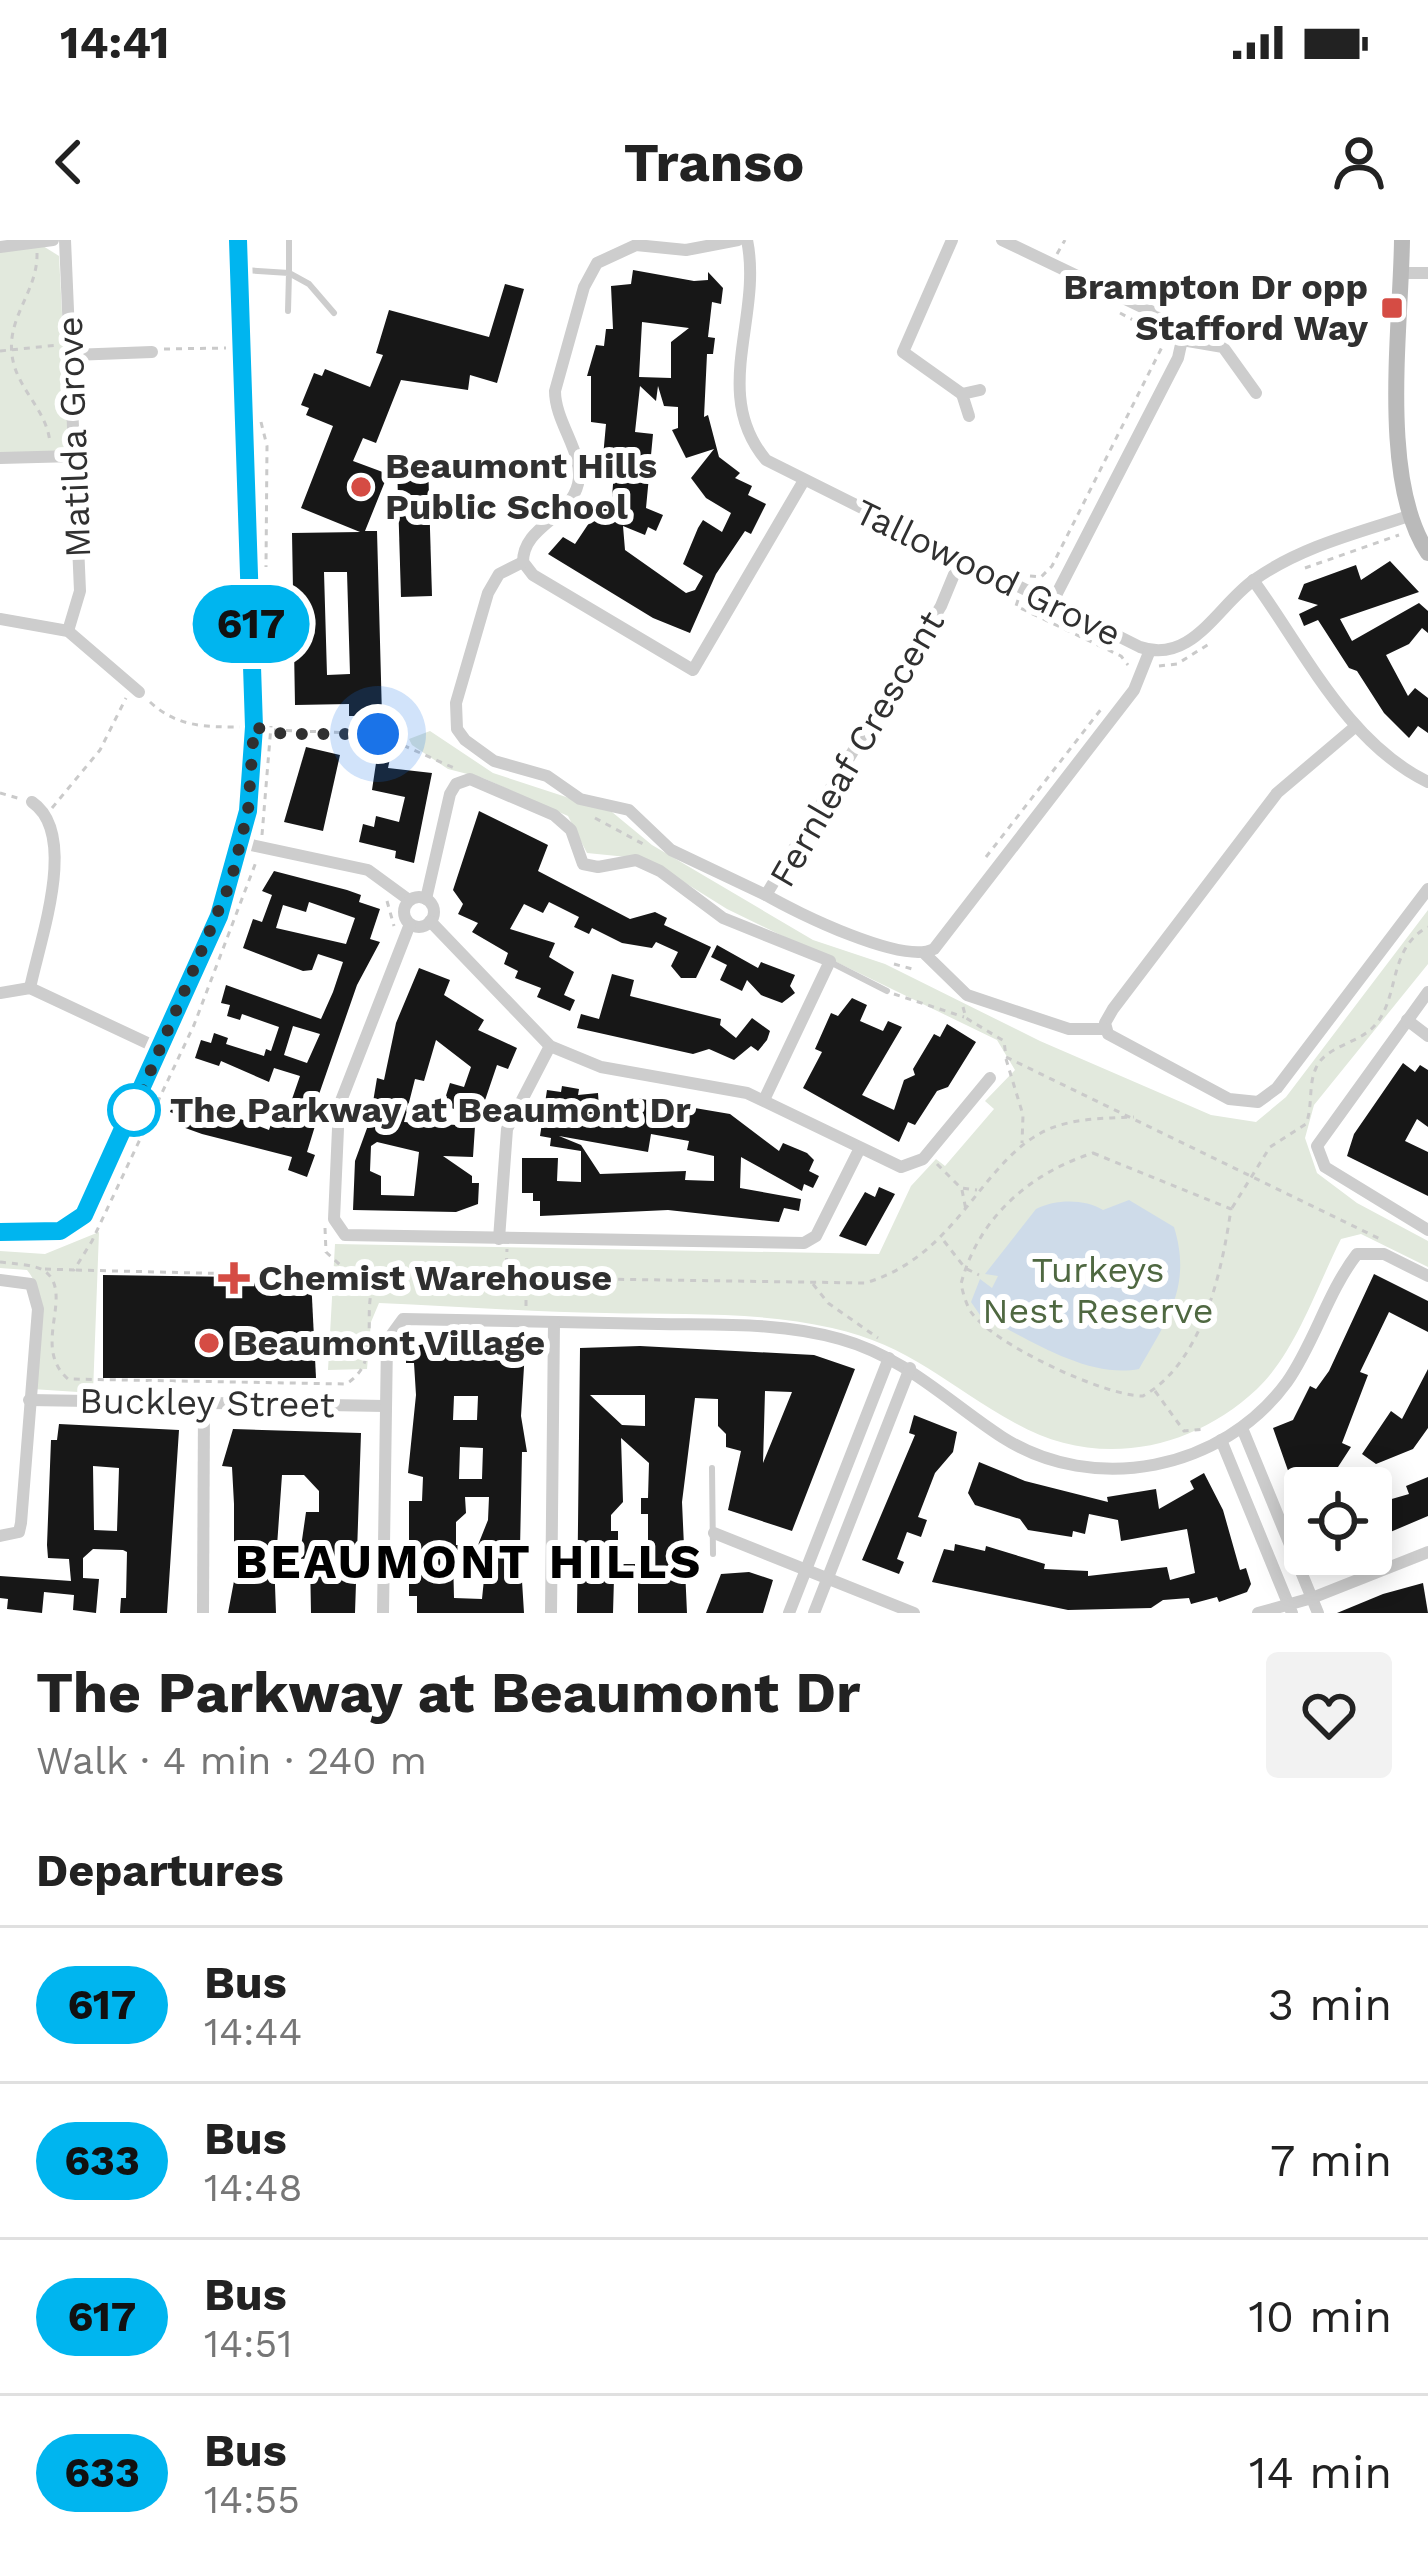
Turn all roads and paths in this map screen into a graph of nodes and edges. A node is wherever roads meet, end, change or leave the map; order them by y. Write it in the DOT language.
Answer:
graph roads {
  1 [pos="53,240"];
  2 [pos="65,240"];
  3 [pos="238,240"];
  4 [pos="289,240"];
  5 [pos="738,240"];
  6 [pos="747,240"];
  7 [pos="952,240"];
  8 [pos="1002,240"];
  9 [pos="1064,240"];
  10 [pos="1402,240"];
  11 [pos="36,242"];
  12 [pos="0,247"];
  13 [pos="1054,260"];
  14 [pos="240,270"];
  15 [pos="289,273"];
  16 [pos="1401,273"];
  17 [pos="1428,273"];
  18 [pos="288,311"];
  19 [pos="1119,312"];
  20 [pos="334,313"];
  21 [pos="1182,340"];
  22 [pos="10,349"];
  23 [pos="72,350"];
  24 [pos="245,350"];
  25 [pos="0,351"];
  26 [pos="152,352"];
  27 [pos="980,391"];
  28 [pos="1256,393"];
  29 [pos="962,394"];
  30 [pos="260,404"];
  31 [pos="968,416"];
  32 [pos="75,456"];
  33 [pos="0,458"];
  34 [pos="50,458"];
  35 [pos="802,482"];
  36 [pos="1409,516"];
  37 [pos="1428,553"];
  38 [pos="960,560"];
  39 [pos="523,562"];
  40 [pos="263,575"];
  41 [pos="1253,580"];
  42 [pos="1023,589"];
  43 [pos="1052,603"];
  44 [pos="0,619"];
  45 [pos="68,631"];
  46 [pos="1150,650"];
  47 [pos="1128,672"];
  48 [pos="137,690"];
  49 [pos="1110,698"];
  50 [pos="267,707"];
  51 [pos="1356,726"];
  52 [pos="262,728"];
  53 [pos="462,780"];
  54 [pos="1428,782"];
  55 [pos="0,793"];
  56 [pos="32,802"];
  57 [pos="47,813"];
  58 [pos="251,845"];
  59 [pos="987,856"];
  60 [pos="1428,889"];
  61 [pos="766,895"];
  62 [pos="385,897"];
  63 [pos="426,899"];
  64 [pos="409,900"];
  65 [pos="430,921"];
  66 [pos="410,924"];
  67 [pos="1428,927"];
  68 [pos="394,928"];
  69 [pos="919,960"];
  70 [pos="830,962"];
  71 [pos="30,988"];
  72 [pos="887,991"];
  73 [pos="1428,992"];
  74 [pos="0,993"];
  75 [pos="963,1006"];
  76 [pos="966,1018"];
  77 [pos="1407,1020"];
  78 [pos="1106,1029"];
  79 [pos="1428,1036"];
  80 [pos="550,1046"];
  81 [pos="160,1049"];
  82 [pos="1006,1057"];
  83 [pos="990,1078"];
  84 [pos="764,1100"];
  85 [pos="1136,1117"];
  86 [pos="1022,1144"];
  87 [pos="860,1148"];
  88 [pos="927,1154"];
  89 [pos="1253,1177"];
  90 [pos="961,1188"];
  91 [pos="981,1190"];
  92 [pos="1231,1209"];
  93 [pos="324,1211"];
  94 [pos="967,1212"];
  95 [pos="1428,1230"];
  96 [pos="0,1232"];
  97 [pos="503,1239"];
  98 [pos="943,1240"];
  99 [pos="1390,1243"];
  100 [pos="0,1262"];
  101 [pos="965,1268"];
  102 [pos="43,1269"];
  103 [pos="74,1270"];
  104 [pos="350,1274"];
  105 [pos="979,1275"];
  106 [pos="394,1276"];
  107 [pos="1428,1276"];
  108 [pos="506,1278"];
  109 [pos="526,1278"];
  110 [pos="0,1280"];
  111 [pos="812,1282"];
  112 [pos="525,1322"];
  113 [pos="554,1322"];
  114 [pos="883,1355"];
  115 [pos="910,1368"];
  116 [pos="1154,1390"];
  117 [pos="29,1400"];
  118 [pos="205,1404"];
  119 [pos="386,1406"];
  120 [pos="1242,1428"];
  121 [pos="1206,1429"];
  122 [pos="1222,1440"];
  123 [pos="712,1468"];
  124 [pos="714,1534"];
  125 [pos="0,1536"];
  126 [pos="1428,1552"];
  127 [pos="713,1554"];
  128 [pos="807,1568"];
  129 [pos="828,1575"];
  130 [pos="1312,1598"];
  131 [pos="1291,1608"];
  132 [pos="202,1613"];
  133 [pos="383,1613"];
  134 [pos="551,1613"];
  135 [pos="789,1613"];
  136 [pos="814,1613"];
  137 [pos="914,1613"];
  138 [pos="1258,1613"];
  139 [pos="1318,1613"];
  1 -- 11 [label="street"];
  2 -- 23 [label="street, Matilda Grove"];
  3 -- 14 [label="street"];
  4 -- 15 [label="lane"];
  5 -- 39 [label="street"];
  6 -- 35 [label="street, Tallowood Grove"];
  7 -- 29 [label="street"];
  8 -- 13 [label="street"];
  9 -- 13 [label="path"];
  10 -- 16 [label="street"];
  11 -- 12 [label="street"];
  11 -- 22 [label="path"];
  13 -- 21 [label="street"];
  14 -- 15 [label="lane"];
  14 -- 24 [label="street"];
  15 -- 18 [label="lane"];
  15 -- 20 [label="lane"];
  16 -- 17 [label="street"];
  16 -- 36 [label="street"];
  19 -- 42 [label="path"];
  21 -- 28 [label="street"];
  21 -- 43 [label="street"];
  22 -- 23 [label="path"];
  22 -- 25 [label="path"];
  22 -- 34 [label="path"];
  23 -- 26 [label="street"];
  23 -- 32 [label="street, Matilda Grove"];
  24 -- 26 [label="path"];
  24 -- 52 [label="street"];
  27 -- 29 [label="street"];
  29 -- 31 [label="street"];
  30 -- 40 [label="path"];
  32 -- 34 [label="street"];
  32 -- 45 [label="street, Matilda Grove"];
  33 -- 34 [label="street"];
  35 -- 38 [label="street, Tallowood Grove"];
  35 -- 39 [label="street"];
  36 -- 37 [label="street"];
  36 -- 41 [label="street, Tallowood Grove"];
  38 -- 42 [label="street, Tallowood Grove"];
  38 -- 61 [label="street, Fernleaf Crescent"];
  39 -- 61 [label="street"];
  41 -- 46 [label="street, Tallowood Grove"];
  41 -- 51 [label="street"];
  42 -- 43 [label="street, Tallowood Grove"];
  42 -- 47 [label="path"];
  43 -- 46 [label="street, Tallowood Grove"];
  44 -- 45 [label="street"];
  45 -- 48 [label="street"];
  46 -- 69 [label="street"];
  48 -- 52 [label="path"];
  48 -- 57 [label="path"];
  49 -- 59 [label="path"];
  50 -- 52 [label="path"];
  51 -- 54 [label="street"];
  51 -- 78 [label="street"];
  52 -- 53 [label="path"];
  52 -- 58 [label="street"];
  52 -- 58 [label="path"];
  53 -- 63 [label="street"];
  53 -- 70 [label="street"];
  55 -- 56 [label="path"];
  56 -- 57 [label="street"];
  57 -- 71 [label="street"];
  58 -- 64 [label="street"];
  58 -- 81 [label="street"];
  58 -- 103 [label="path"];
  60 -- 78 [label="street"];
  61 -- 69 [label="street, Fernleaf Crescent"];
  62 -- 68 [label="path"];
  63 -- 64 [label="street"];
  63 -- 65 [label="street"];
  64 -- 66 [label="street"];
  65 -- 66 [label="street"];
  65 -- 80 [label="street"];
  66 -- 97 [label="street"];
  67 -- 89 [label="path"];
  69 -- 78 [label="street"];
  70 -- 72 [label="lane"];
  70 -- 84 [label="street"];
  71 -- 74 [label="street"];
  71 -- 81 [label="street"];
  72 -- 76 [label="path"];
  73 -- 77 [label="street"];
  75 -- 76 [label="path"];
  76 -- 82 [label="path"];
  77 -- 79 [label="street"];
  77 -- 95 [label="street"];
  80 -- 84 [label="street"];
  80 -- 97 [label="street"];
  81 -- 96 [label="street"];
  82 -- 85 [label="path"];
  82 -- 86 [label="path"];
  83 -- 88 [label="street"];
  84 -- 87 [label="street"];
  85 -- 86 [label="path"];
  85 -- 89 [label="path"];
  86 -- 91 [label="path"];
  87 -- 88 [label="street"];
  87 -- 97 [label="street"];
  88 -- 90 [label="path"];
  89 -- 92 [label="path"];
  89 -- 99 [label="path"];
  90 -- 91 [label="path"];
  90 -- 94 [label="path"];
  91 -- 94 [label="path"];
  92 -- 101 [label="path"];
  92 -- 116 [label="path"];
  93 -- 104 [label="path"];
  94 -- 98 [label="path"];
  97 -- 108 [label="path"];
  98 -- 101 [label="path"];
  98 -- 111 [label="path"];
  100 -- 102 [label="path"];
  101 -- 105 [label="path"];
  101 -- 116 [label="path"];
  102 -- 103 [label="path"];
  102 -- 106 [label="path"];
  103 -- 104 [label="path"];
  104 -- 106 [label="path"];
  106 -- 108 [label="path"];
  107 -- 120 [label="street"];
  108 -- 109 [label="path"];
  109 -- 111 [label="path"];
  109 -- 112 [label="path"];
  110 -- 117 [label="street"];
  111 -- 114 [label="path"];
  112 -- 113 [label="street"];
  112 -- 119 [label="street"];
  113 -- 114 [label="street"];
  113 -- 134 [label="street"];
  114 -- 115 [label="street"];
  114 -- 128 [label="street"];
  115 -- 122 [label="street"];
  115 -- 129 [label="street"];
  116 -- 121 [label="path"];
  117 -- 118 [label="street, Buckley Street"];
  117 -- 125 [label="street"];
  118 -- 119 [label="street, Buckley Street"];
  118 -- 132 [label="street"];
  119 -- 133 [label="street"];
  120 -- 122 [label="street"];
  120 -- 130 [label="street"];
  122 -- 131 [label="street"];
  123 -- 124 [label="lane"];
  124 -- 127 [label="lane"];
  124 -- 128 [label="street"];
  126 -- 130 [label="street"];
  128 -- 129 [label="street"];
  128 -- 135 [label="street"];
  129 -- 136 [label="street"];
  129 -- 137 [label="street"];
  130 -- 131 [label="street"];
  130 -- 139 [label="street"];
  131 -- 138 [label="street"];
}
